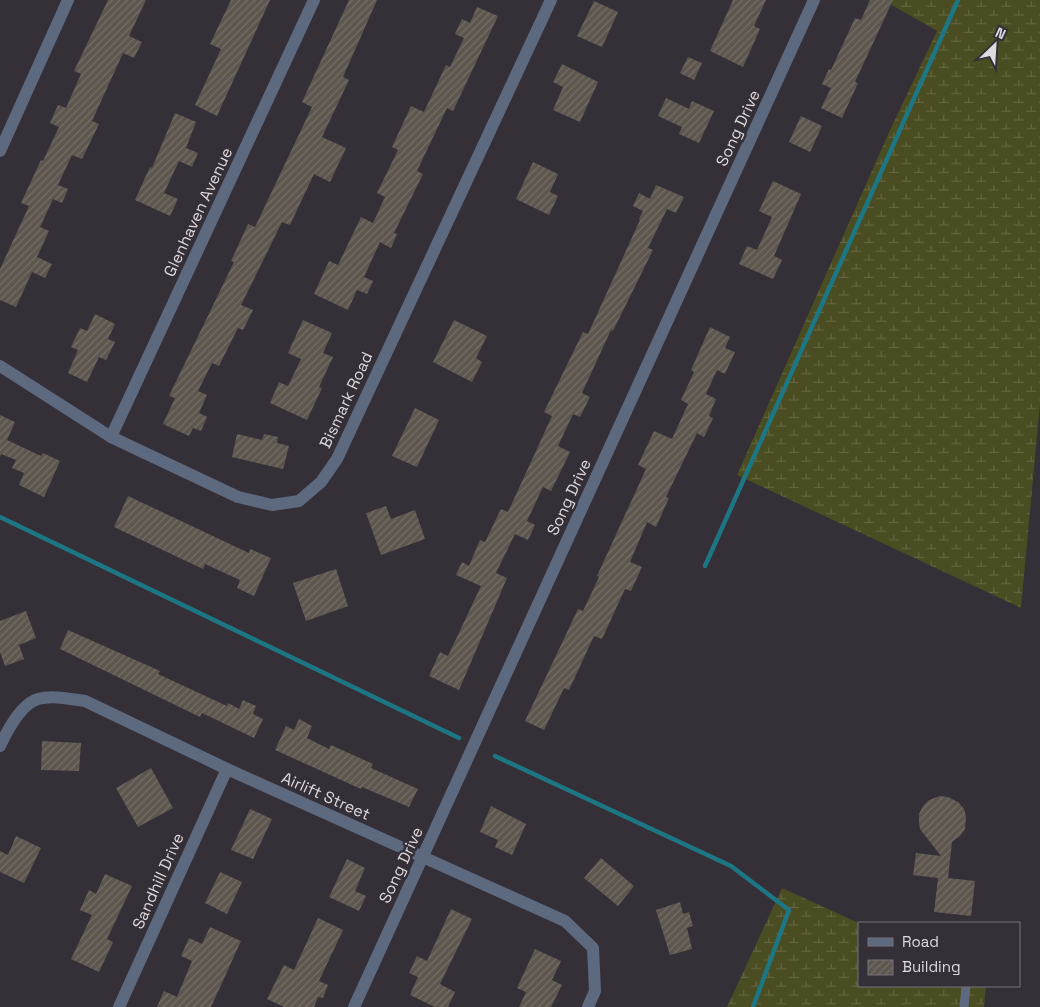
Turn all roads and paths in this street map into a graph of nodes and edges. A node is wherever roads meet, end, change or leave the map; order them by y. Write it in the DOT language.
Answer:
graph roads {
  1 [pos="68,0"];
  2 [pos="314,0"];
  3 [pos="551,0"];
  4 [pos="814,0"];
  5 [pos="0,151"];
  6 [pos="0,366"];
  7 [pos="111,437"];
  8 [pos="0,746"];
  9 [pos="227,769"];
  10 [pos="423,858"];
  11 [pos="966,987"];
  12 [pos="119,1007"];
  13 [pos="354,1007"];
  14 [pos="588,1007"];
  15 [pos="964,1007"];
  1 -- 5 [label="street"];
  2 -- 7 [label="street, Glenhaven Avenue"];
  3 -- 7 [label="street, Bismark Road"];
  4 -- 10 [label="street, Song Drive"];
  6 -- 7 [label="street, Bismark Road"];
  8 -- 9 [label="street, Airlift Street"];
  9 -- 10 [label="street, Airlift Street"];
  9 -- 12 [label="street, Sandhill Drive"];
  10 -- 13 [label="street, Song Drive"];
  10 -- 14 [label="street, Airlift Street"];
  11 -- 15 [label="lane"];
}
